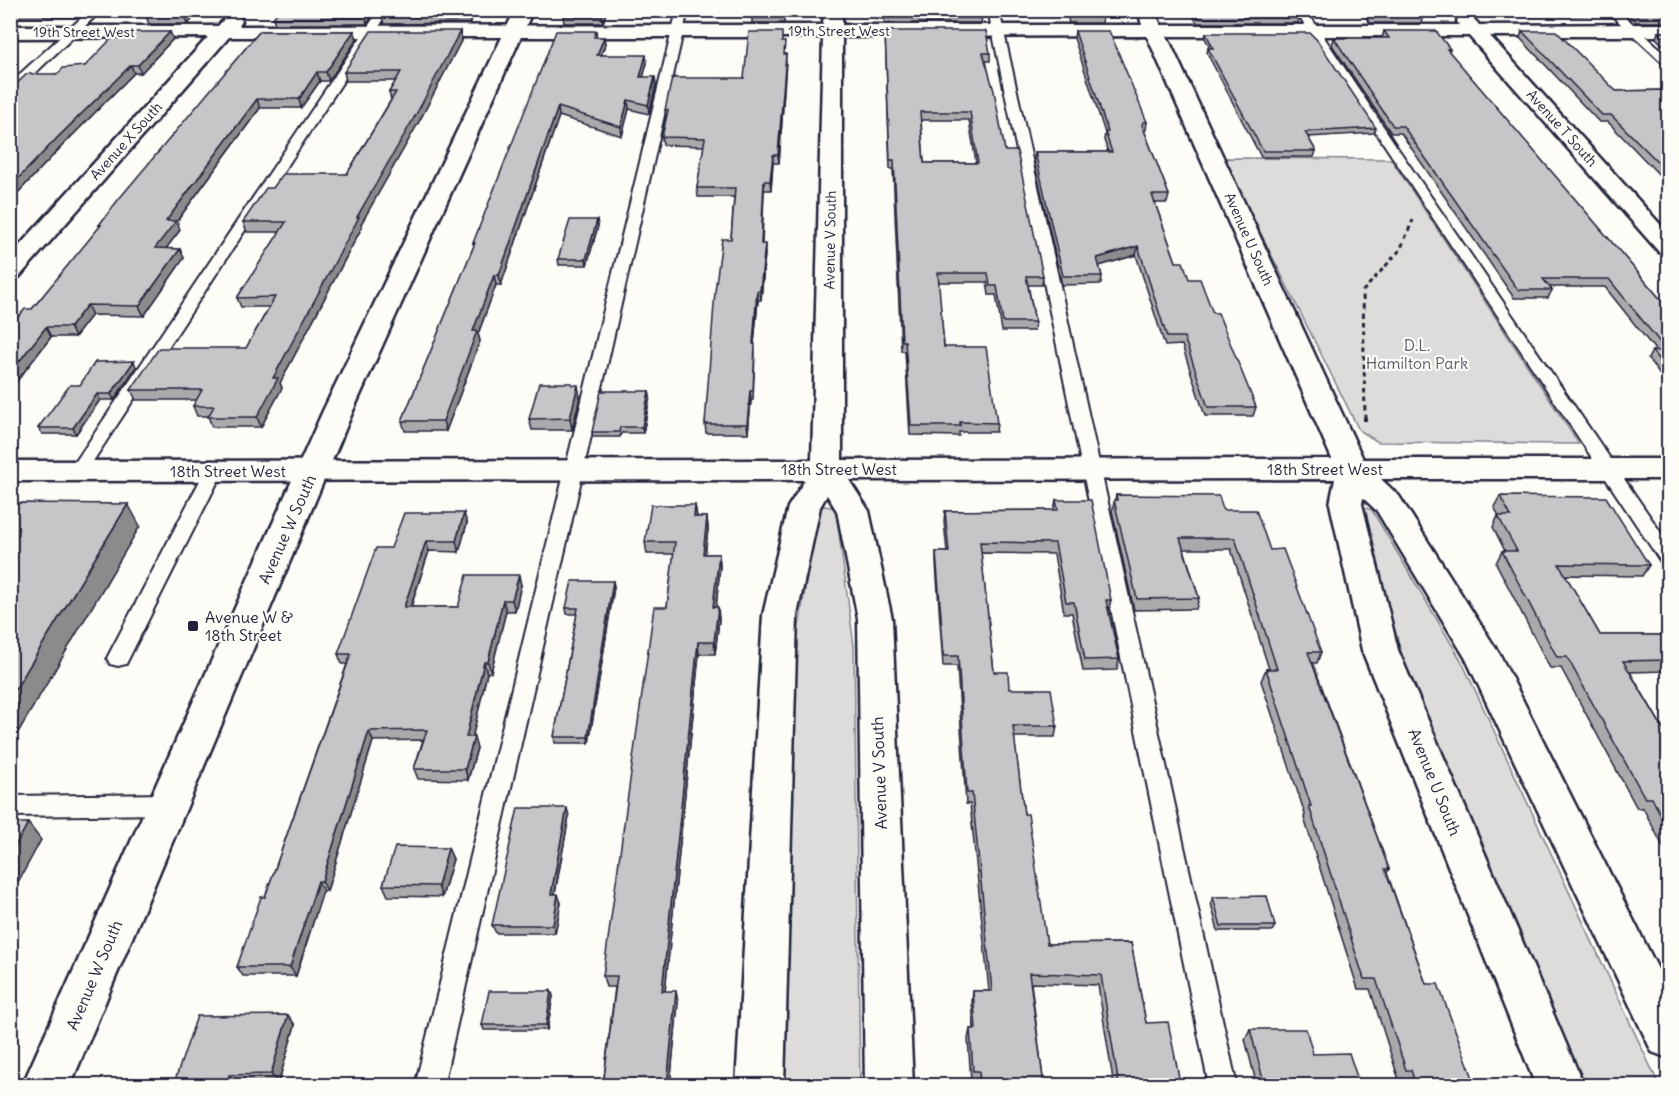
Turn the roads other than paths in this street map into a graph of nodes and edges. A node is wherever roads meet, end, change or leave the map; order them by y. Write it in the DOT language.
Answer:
graph roads {
  1 [pos="97,10"];
  2 [pos="242,10"];
  3 [pos="385,10"];
  4 [pos="682,10"];
  5 [pos="993,10"];
  6 [pos="1145,10"];
  7 [pos="1300,10"];
  8 [pos="1456,10"];
  9 [pos="1611,10"];
  10 [pos="520,21"];
  11 [pos="832,21"];
  12 [pos="1632,30"];
  13 [pos="1668,30"];
  14 [pos="678,31"];
  15 [pos="998,31"];
  16 [pos="1154,31"];
  17 [pos="1313,31"];
  18 [pos="1474,31"];
  19 [pos="10,32"];
  20 [pos="73,32"];
  21 [pos="223,32"];
  22 [pos="370,32"];
  23 [pos="1668,62"];
  24 [pos="10,90"];
  25 [pos="1668,247"];
  26 [pos="10,272"];
  27 [pos="1344,453"];
  28 [pos="1609,468"];
  29 [pos="827,469"];
  30 [pos="1092,469"];
  31 [pos="1668,469"];
  32 [pos="10,471"];
  33 [pos="78,471"];
  34 [pos="214,471"];
  35 [pos="313,471"];
  36 [pos="573,471"];
  37 [pos="1668,557"];
  38 [pos="118,658"];
  39 [pos="168,804"];
  40 [pos="10,806"];
  41 [pos="1668,1036"];
  42 [pos="46,1086"];
  43 [pos="429,1086"];
  44 [pos="760,1086"];
  45 [pos="889,1086"];
  46 [pos="1223,1086"];
  47 [pos="1560,1086"];
  1 -- 20 [label="lane"];
  2 -- 21 [label="street, Avenue X South"];
  3 -- 22 [label="lane"];
  4 -- 14 [label="lane"];
  5 -- 15 [label="lane"];
  6 -- 16 [label="street, Avenue U South"];
  7 -- 17 [label="lane"];
  8 -- 18 [label="street, Avenue T South"];
  9 -- 12 [label="lane"];
  10 -- 14 [label="street, 19th Street West"];
  10 -- 22 [label="street, 19th Street West"];
  10 -- 35 [label="street, Avenue W South"];
  11 -- 14 [label="street, 19th Street West"];
  11 -- 15 [label="street, 19th Street West"];
  11 -- 29 [label="street, Avenue V South"];
  12 -- 13 [label="street, 19th Street West"];
  12 -- 18 [label="street, 19th Street West"];
  12 -- 23 [label="lane"];
  14 -- 36 [label="lane"];
  15 -- 16 [label="street, 19th Street West"];
  15 -- 30 [label="lane"];
  16 -- 17 [label="street, 19th Street West"];
  16 -- 27 [label="street, Avenue U South"];
  17 -- 18 [label="street, 19th Street West"];
  17 -- 28 [label="lane"];
  18 -- 25 [label="street, Avenue T South"];
  19 -- 20 [label="street, 19th Street West"];
  20 -- 21 [label="street, 19th Street West"];
  20 -- 24 [label="lane"];
  21 -- 22 [label="street, 19th Street West"];
  21 -- 26 [label="street, Avenue X South"];
  22 -- 33 [label="lane"];
  27 -- 28 [label="street, 18th Street West"];
  27 -- 30 [label="street, 18th Street West"];
  27 -- 41 [label="street, Avenue U South"];
  27 -- 47 [label="street, Avenue U South"];
  28 -- 31 [label="street, 18th Street West"];
  28 -- 37 [label="lane"];
  29 -- 30 [label="street, 18th Street West"];
  29 -- 36 [label="street, 18th Street West"];
  29 -- 44 [label="street"];
  29 -- 45 [label="street, Avenue V South"];
  30 -- 46 [label="lane"];
  32 -- 33 [label="street, 18th Street West"];
  33 -- 34 [label="street, 18th Street West"];
  34 -- 35 [label="street, 18th Street West"];
  34 -- 38 [label="lane"];
  35 -- 36 [label="street, 18th Street West"];
  35 -- 39 [label="street, Avenue W South"];
  36 -- 43 [label="lane"];
  39 -- 40 [label="lane"];
  39 -- 42 [label="street, Avenue W South"];
}
